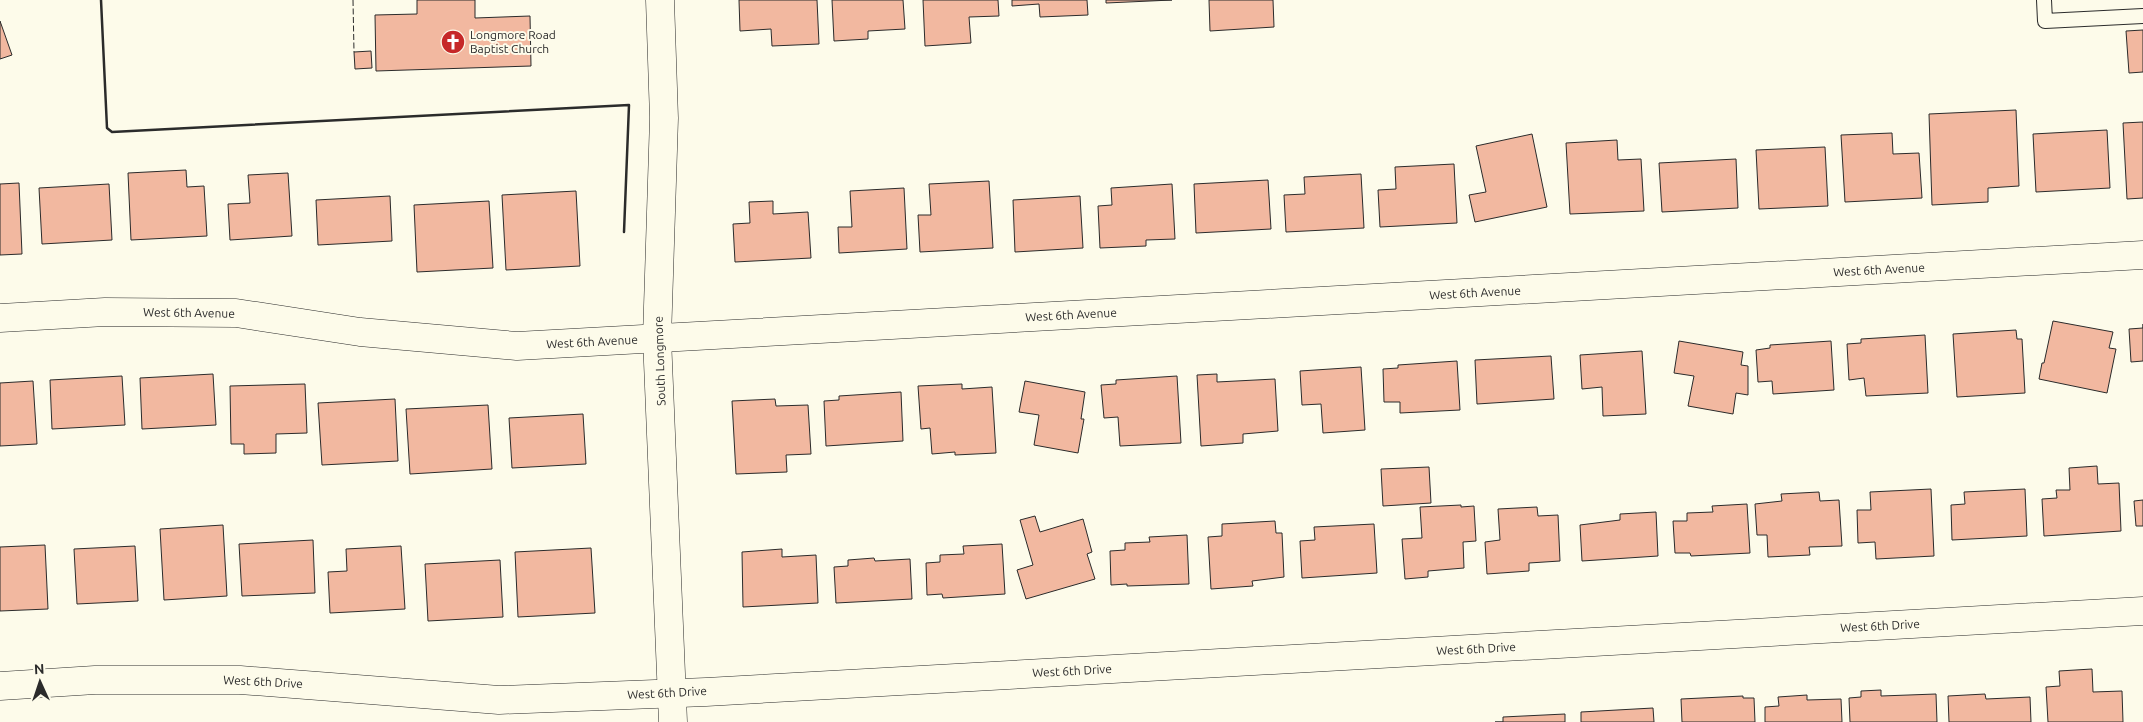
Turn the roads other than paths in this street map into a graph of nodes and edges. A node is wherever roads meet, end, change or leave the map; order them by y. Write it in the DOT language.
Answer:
graph roads {
  1 [pos="660,0"];
  2 [pos="2044,0"];
  3 [pos="2143,16"];
  4 [pos="2143,256"];
  5 [pos="0,318"];
  6 [pos="657,338"];
  7 [pos="2143,611"];
  8 [pos="0,686"];
  9 [pos="672,694"];
  10 [pos="673,722"];
  1 -- 6 [label="street, South Longmore"];
  2 -- 3 [label="lane"];
  4 -- 6 [label="street, West 6th Avenue"];
  5 -- 6 [label="street, West 6th Avenue"];
  6 -- 9 [label="street, South Longmore"];
  7 -- 9 [label="street, West 6th Drive"];
  8 -- 9 [label="street, West 6th Drive"];
  9 -- 10 [label="street, South Longmore"];
}
